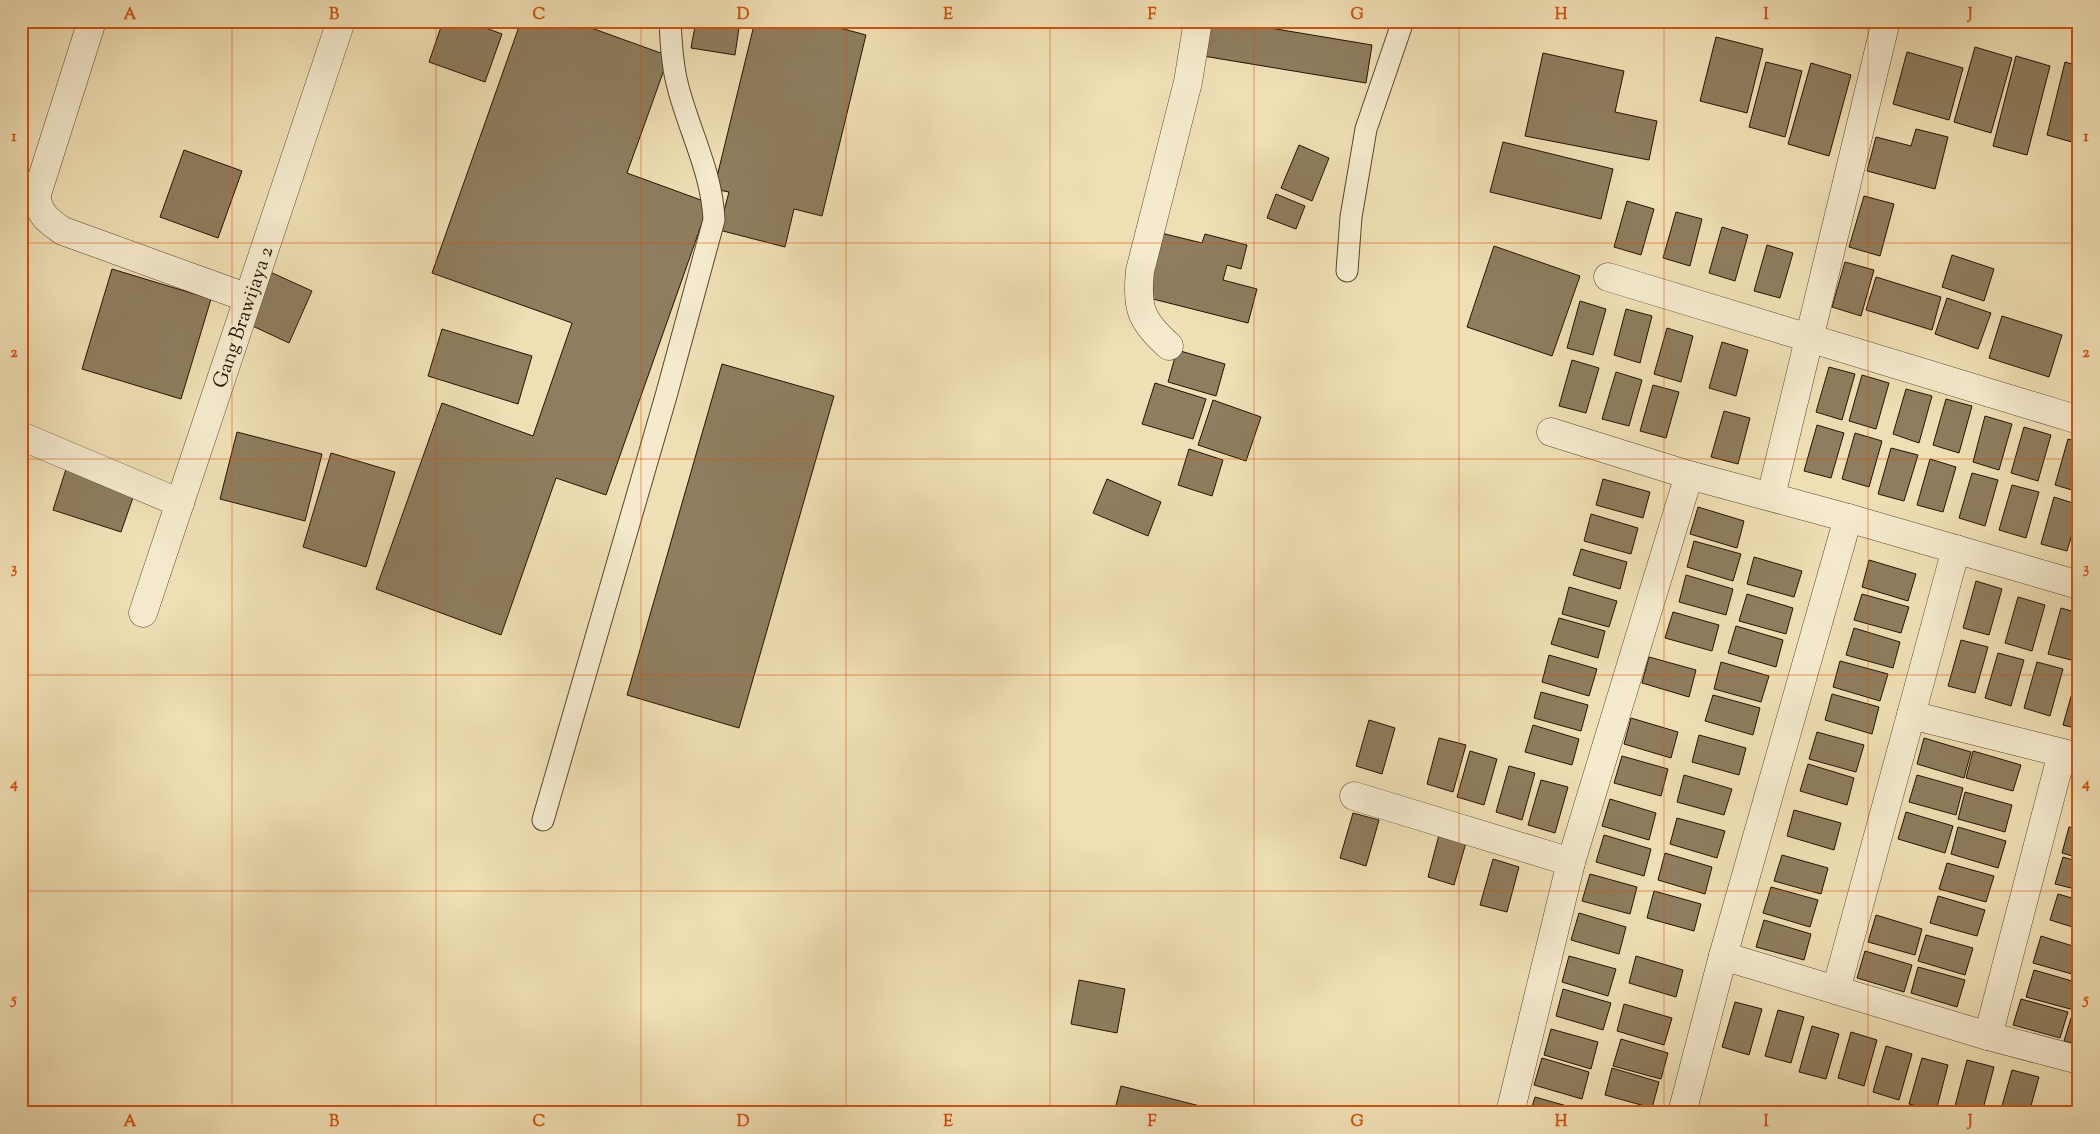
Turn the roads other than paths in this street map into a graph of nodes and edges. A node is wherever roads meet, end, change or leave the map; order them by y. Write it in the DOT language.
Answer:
graph roads {
  1 [pos="92,21"];
  2 [pos="342,21"];
  3 [pos="670,21"];
  4 [pos="1198,21"];
  5 [pos="1403,21"];
  6 [pos="1886,21"];
  7 [pos="1347,271"];
  8 [pos="1608,277"];
  9 [pos="248,298"];
  10 [pos="1810,339"];
  11 [pos="1169,346"];
  12 [pos="2079,420"];
  13 [pos="1550,432"];
  14 [pos="21,436"];
  15 [pos="1689,476"];
  16 [pos="1771,496"];
  17 [pos="180,503"];
  18 [pos="1848,518"];
  19 [pos="1956,549"];
  20 [pos="2079,585"];
  21 [pos="143,612"];
  22 [pos="1911,715"];
  23 [pos="2070,755"];
  24 [pos="1354,796"];
  25 [pos="543,820"];
  26 [pos="1571,862"];
  27 [pos="1723,956"];
  28 [pos="1836,990"];
  29 [pos="1988,1036"];
  30 [pos="2079,1060"];
  31 [pos="1510,1113"];
  32 [pos="1682,1113"];
  1 -- 9 [label="street"];
  2 -- 9 [label="street, Gang Brawijaya 2"];
  3 -- 25 [label="lane"];
  4 -- 11 [label="street"];
  5 -- 7 [label="lane"];
  6 -- 10 [label="street"];
  8 -- 10 [label="street"];
  9 -- 17 [label="street, Gang Brawijaya 2"];
  10 -- 12 [label="street"];
  10 -- 16 [label="street"];
  13 -- 15 [label="street"];
  14 -- 17 [label="street"];
  15 -- 16 [label="street"];
  15 -- 26 [label="street"];
  16 -- 18 [label="street"];
  17 -- 21 [label="street, Gang Brawijaya 2"];
  18 -- 19 [label="street"];
  18 -- 27 [label="street"];
  19 -- 20 [label="street"];
  19 -- 22 [label="street"];
  22 -- 23 [label="street"];
  22 -- 28 [label="street"];
  23 -- 29 [label="street"];
  24 -- 26 [label="street"];
  26 -- 31 [label="street"];
  27 -- 28 [label="street"];
  27 -- 32 [label="street"];
  28 -- 29 [label="street"];
  29 -- 30 [label="street"];
}
